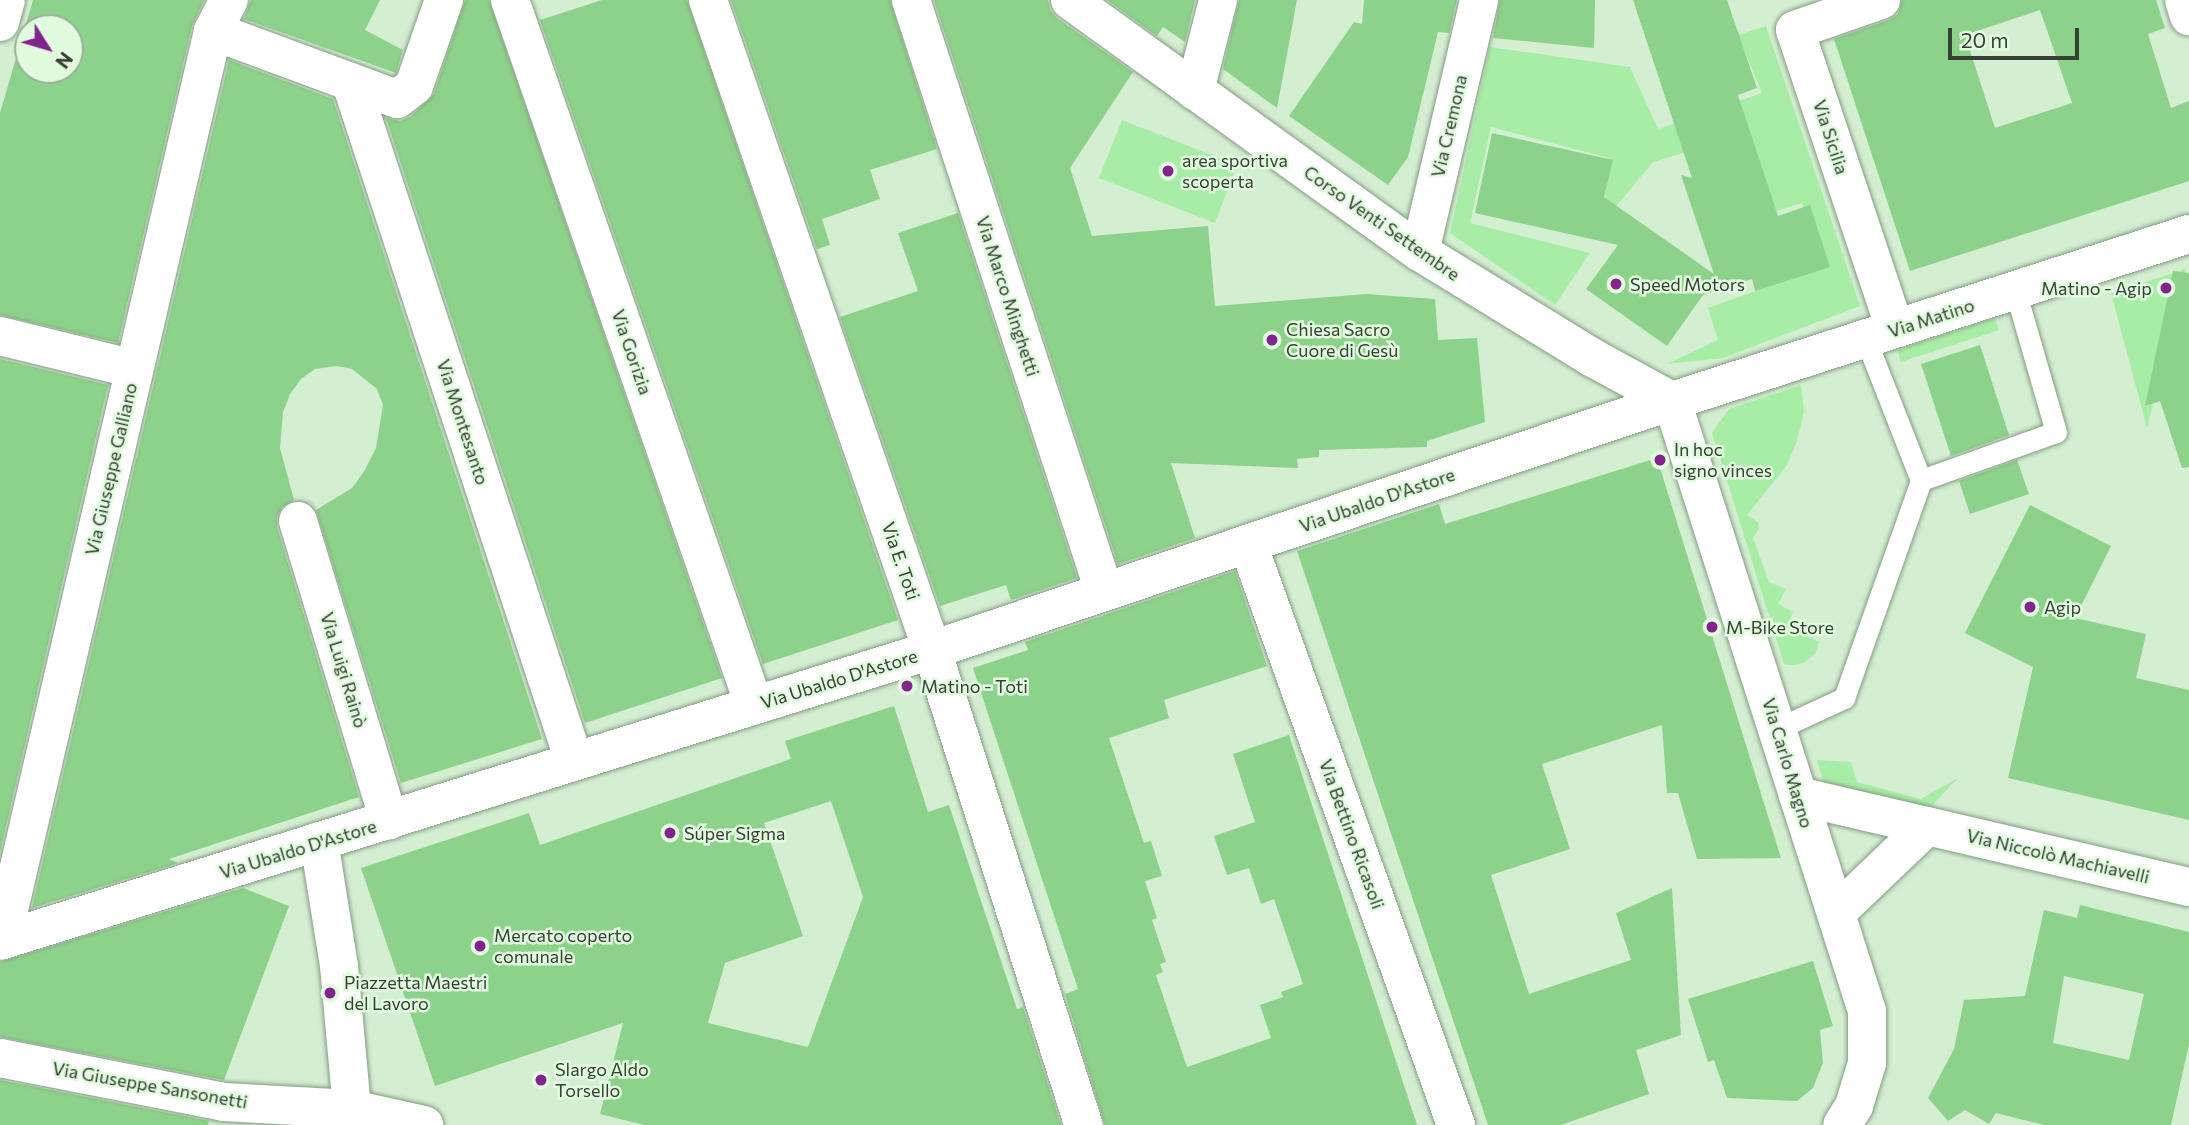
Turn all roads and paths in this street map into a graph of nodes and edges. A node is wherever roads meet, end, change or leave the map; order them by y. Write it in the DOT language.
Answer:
graph roads {
  1 [pos="6,0"];
  2 [pos="444,0"];
  3 [pos="510,0"];
  4 [pos="708,0"];
  5 [pos="911,0"];
  6 [pos="1070,0"];
  7 [pos="1218,0"];
  8 [pos="1479,0"];
  9 [pos="1881,0"];
  10 [pos="2184,0"];
  11 [pos="221,15"];
  12 [pos="2189,16"];
  13 [pos="0,22"];
  14 [pos="351,83"];
  15 [pos="1195,91"];
  16 [pos="2189,234"];
  17 [pos="1420,253"];
  18 [pos="2015,290"];
  19 [pos="1880,334"];
  20 [pos="0,336"];
  21 [pos="134,369"];
  22 [pos="1672,401"];
  23 [pos="1921,480"];
  24 [pos="298,521"];
  25 [pos="1248,544"];
  26 [pos="1104,591"];
  27 [pos="932,650"];
  28 [pos="754,705"];
  29 [pos="1777,729"];
  30 [pos="574,761"];
  31 [pos="1798,796"];
  32 [pos="389,820"];
  33 [pos="1927,826"];
  34 [pos="319,841"];
  35 [pos="2189,887"];
  36 [pos="1836,913"];
  37 [pos="1,941"];
  38 [pos="0,1058"];
  39 [pos="349,1117"];
  40 [pos="424,1125"];
  41 [pos="1083,1125"];
  42 [pos="1456,1125"];
  43 [pos="1842,1125"];
  1 -- 13 [label="street"];
  2 -- 14 [label="street"];
  3 -- 28 [label="street, Via Gorizia"];
  4 -- 27 [label="street, Via E. Toti"];
  5 -- 26 [label="street, Via Marco Minghetti"];
  6 -- 15 [label="street, Corso Venti Settembre"];
  7 -- 15 [label="street"];
  8 -- 17 [label="street, Via Cremona"];
  9 -- 19 [label="street, Via Sicilia"];
  10 -- 12 [label="street"];
  11 -- 14 [label="street"];
  11 -- 21 [label="street, Via Giuseppe Galliano"];
  14 -- 30 [label="street, Via Montesanto"];
  15 -- 17 [label="street, Corso Venti Settembre"];
  16 -- 18 [label="street, Via Matino"];
  17 -- 22 [label="street, Corso Venti Settembre"];
  18 -- 19 [label="street, Via Matino"];
  18 -- 23 [label="lane"];
  19 -- 22 [label="street, Via Matino"];
  19 -- 23 [label="lane"];
  20 -- 21 [label="street"];
  21 -- 37 [label="street, Via Giuseppe Galliano"];
  22 -- 25 [label="street, Via Ubaldo D'Astore"];
  22 -- 29 [label="street, Via Carlo Magno"];
  23 -- 29 [label="lane"];
  24 -- 32 [label="street, Via Luigi Rainò"];
  25 -- 26 [label="street, Via Ubaldo D'Astore"];
  25 -- 42 [label="street, Via Bettino Ricasoli"];
  26 -- 27 [label="street, Via Ubaldo D'Astore"];
  27 -- 28 [label="street, Via Ubaldo D'Astore"];
  27 -- 41 [label="street, Via E. Toti"];
  28 -- 30 [label="street, Via Ubaldo D'Astore"];
  29 -- 31 [label="street, Via Carlo Magno"];
  30 -- 32 [label="street, Via Ubaldo D'Astore"];
  31 -- 33 [label="street, Via Niccolò Machiavelli"];
  31 -- 36 [label="street, Via Carlo Magno"];
  32 -- 34 [label="street, Via Ubaldo D'Astore"];
  33 -- 35 [label="street, Via Niccolò Machiavelli"];
  33 -- 36 [label="street"];
  34 -- 37 [label="street, Via Ubaldo D'Astore"];
  34 -- 39 [label="street"];
  36 -- 43 [label="street, Via Carlo Magno"];
  38 -- 39 [label="street, Via Giuseppe Sansonetti"];
  39 -- 40 [label="street, Via Giuseppe Sansonetti"];
}
